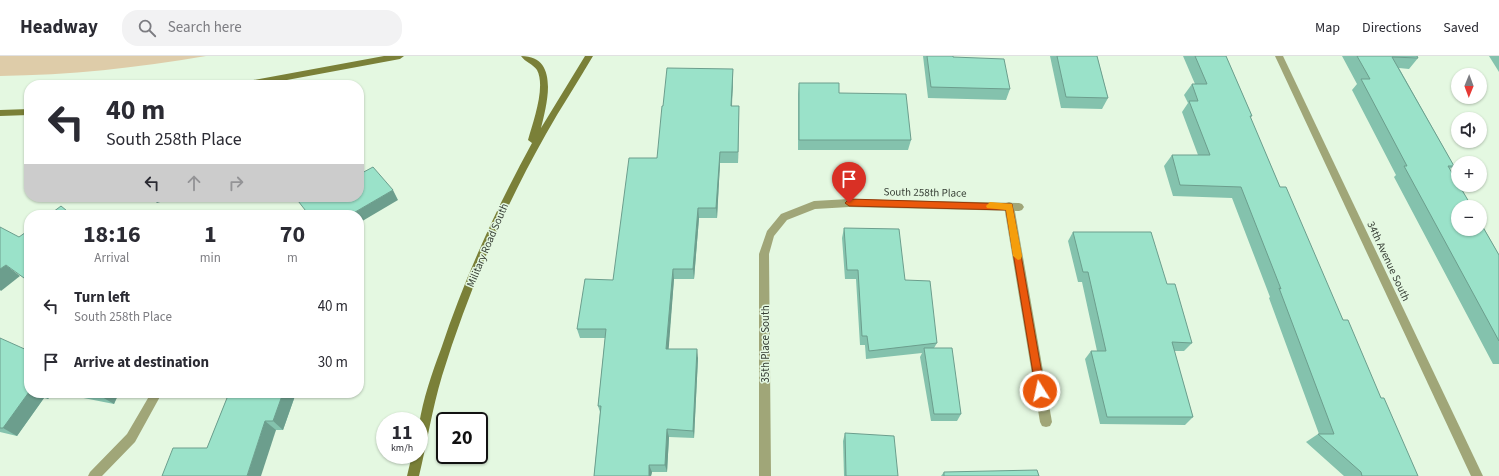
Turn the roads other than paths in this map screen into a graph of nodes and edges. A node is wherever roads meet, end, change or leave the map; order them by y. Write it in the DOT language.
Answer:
graph roads {
  1 [pos="400,56"];
  2 [pos="525,56"];
  3 [pos="589,56"];
  4 [pos="1279,56"];
  5 [pos="270,80"];
  6 [pos="24,112"];
  7 [pos="0,113"];
  8 [pos="530,152"];
  9 [pos="784,217"];
  10 [pos="154,398"];
  11 [pos="428,414"];
  12 [pos="1046,422"];
  13 [pos="416,464"];
  14 [pos="94,476"];
  15 [pos="413,476"];
  16 [pos="765,476"];
  17 [pos="1477,476"];
  1 -- 5 [label="main road"];
  2 -- 8 [label="main road"];
  3 -- 8 [label="main road, Military Road South"];
  4 -- 17 [label="street, 34th Avenue South"];
  6 -- 7 [label="main road"];
  8 -- 11 [label="main road, Military Road South"];
  9 -- 12 [label="street, South 258th Place"];
  9 -- 16 [label="street, 35th Place South"];
  10 -- 14 [label="street"];
  13 -- 15 [label="main road"];
}
